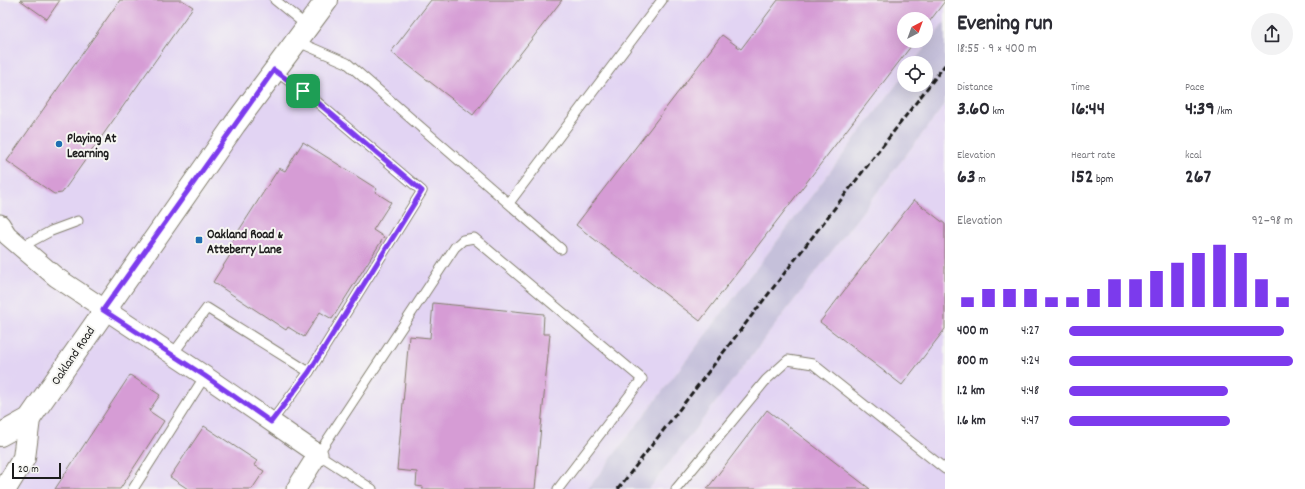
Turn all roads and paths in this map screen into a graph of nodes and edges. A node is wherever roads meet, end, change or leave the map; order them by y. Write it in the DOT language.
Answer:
graph roads {
  1 [pos="275,0"];
  2 [pos="327,0"];
  3 [pos="662,0"];
  4 [pos="302,34"];
  5 [pos="274,70"];
  6 [pos="509,203"];
  7 [pos="78,221"];
  8 [pos="0,224"];
  9 [pos="21,247"];
  10 [pos="561,249"];
  11 [pos="103,310"];
  12 [pos="172,355"];
  13 [pos="309,372"];
  14 [pos="205,376"];
  15 [pos="29,419"];
  16 [pos="271,422"];
  17 [pos="0,435"];
  18 [pos="318,454"];
  19 [pos="945,470"];
  20 [pos="367,488"];
  21 [pos="5,489"];
  22 [pos="132,489"];
  23 [pos="296,489"];
  24 [pos="558,489"];
  25 [pos="676,489"];
  1 -- 4 [label="lane"];
  2 -- 4 [label="main road, Oakland Road"];
  3 -- 6 [label="lane"];
  4 -- 5 [label="main road, Oakland Road"];
  4 -- 6 [label="lane"];
  5 -- 11 [label="main road, Oakland Road"];
  5 -- 13 [label="lane"];
  6 -- 10 [label="lane"];
  7 -- 9 [label="lane"];
  8 -- 9 [label="street"];
  9 -- 11 [label="street"];
  11 -- 12 [label="street"];
  11 -- 15 [label="main road, Oakland Road"];
  12 -- 13 [label="lane"];
  12 -- 14 [label="street"];
  13 -- 16 [label="lane"];
  14 -- 16 [label="street"];
  14 -- 22 [label="lane"];
  15 -- 17 [label="main road, Oakland Road"];
  15 -- 21 [label="main road, Oakland Road"];
  16 -- 18 [label="street"];
  18 -- 20 [label="lane"];
  18 -- 23 [label="street"];
  18 -- 24 [label="lane"];
  19 -- 25 [label="lane"];
}
